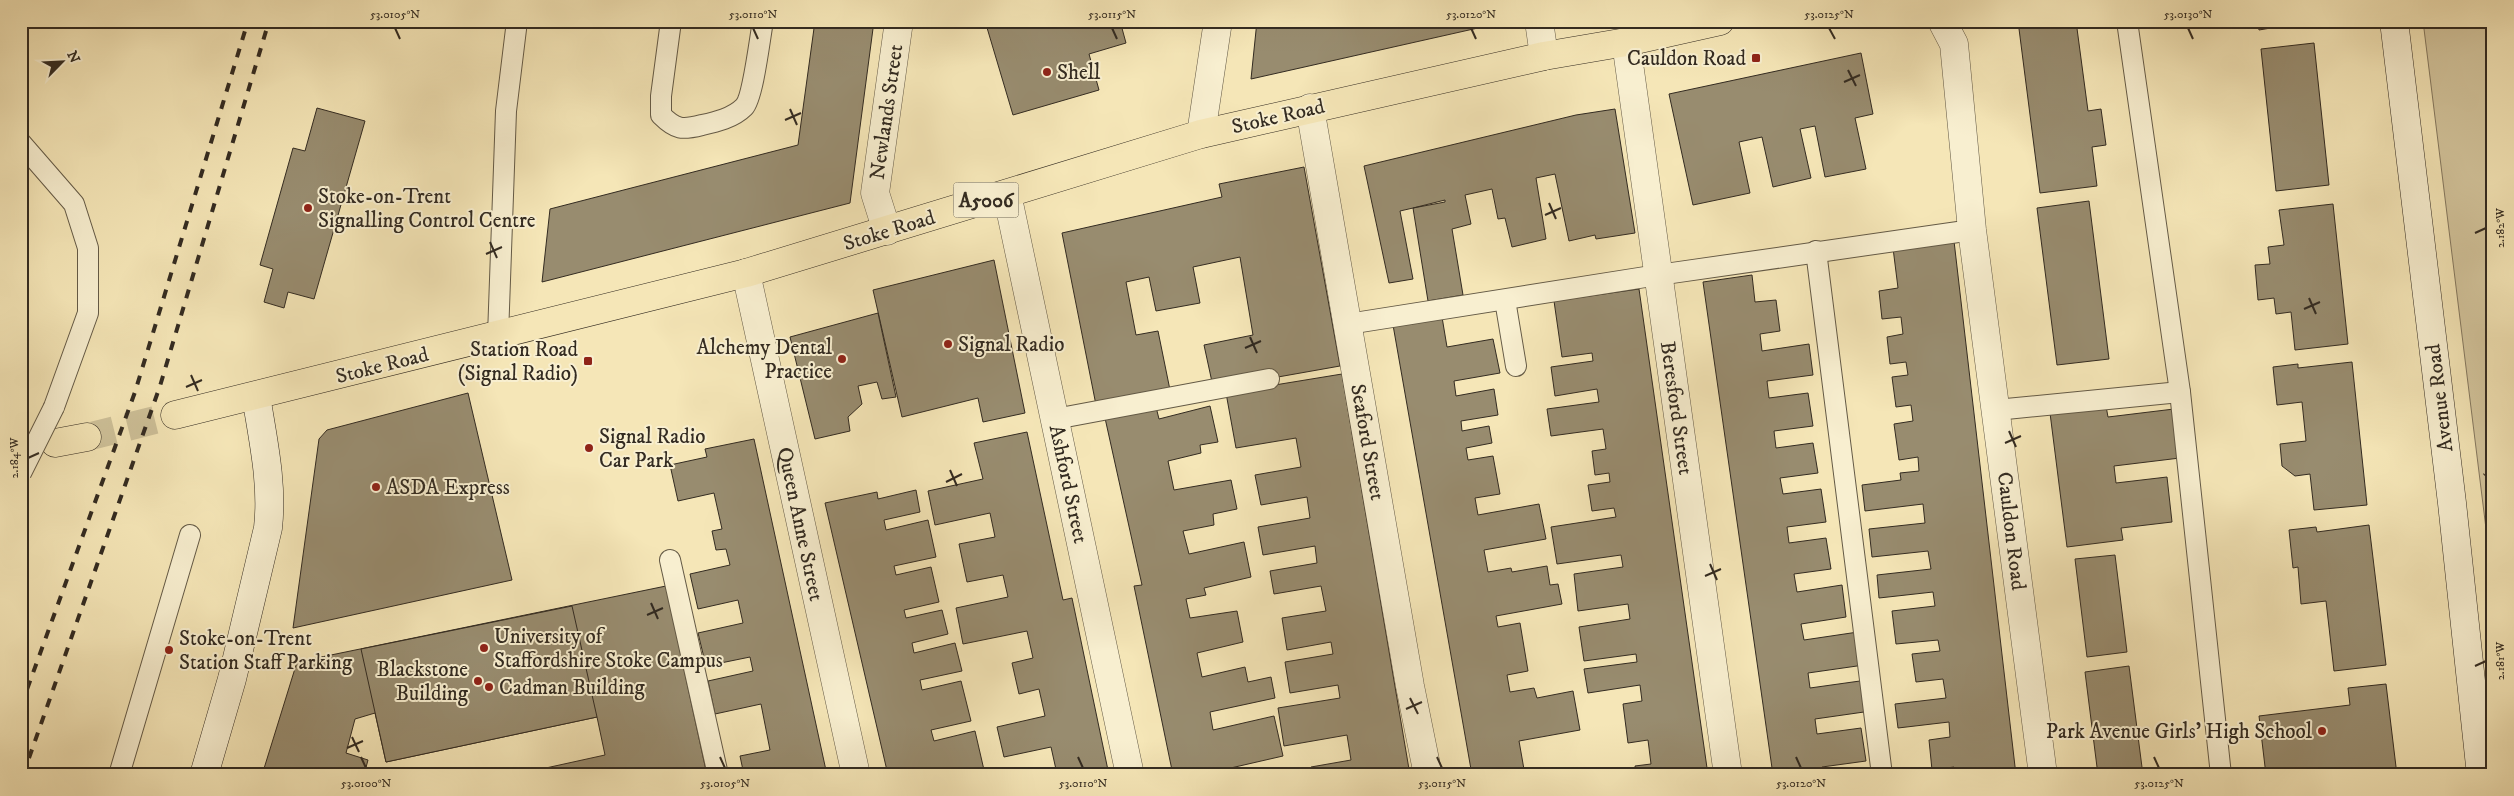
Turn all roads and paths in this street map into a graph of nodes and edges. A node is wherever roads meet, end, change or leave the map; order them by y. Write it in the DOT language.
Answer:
graph roads {
  1 [pos="517,21"];
  2 [pos="671,21"];
  3 [pos="763,21"];
  4 [pos="899,21"];
  5 [pos="1218,21"];
  6 [pos="1539,21"];
  7 [pos="1720,21"];
  8 [pos="1942,21"];
  9 [pos="2127,21"];
  10 [pos="2394,21"];
  11 [pos="1626,42"];
  12 [pos="1544,56"];
  13 [pos="1310,108"];
  14 [pos="2493,124"];
  15 [pos="1201,134"];
  16 [pos="21,143"];
  17 [pos="2493,176"];
  18 [pos="1007,194"];
  19 [pos="1972,230"];
  20 [pos="887,231"];
  21 [pos="1816,251"];
  22 [pos="746,273"];
  23 [pos="1658,275"];
  24 [pos="1505,300"];
  25 [pos="1348,324"];
  26 [pos="498,336"];
  27 [pos="1516,366"];
  28 [pos="1269,379"];
  29 [pos="2180,392"];
  30 [pos="256,396"];
  31 [pos="1996,410"];
  32 [pos="176,415"];
  33 [pos="1055,419"];
  34 [pos="87,436"];
  35 [pos="55,444"];
  36 [pos="21,473"];
  37 [pos="190,535"];
  38 [pos="670,560"];
  39 [pos="119,775"];
  40 [pos="204,775"];
  41 [pos="718,775"];
  42 [pos="856,775"];
  43 [pos="1130,775"];
  44 [pos="1428,775"];
  45 [pos="1728,775"];
  46 [pos="1882,775"];
  47 [pos="2043,775"];
  48 [pos="2221,775"];
  49 [pos="2481,775"];
  1 -- 26 [label="lane"];
  2 -- 3 [label="lane"];
  4 -- 20 [label="street, Newlands Street"];
  5 -- 15 [label="street"];
  6 -- 12 [label="street"];
  7 -- 11 [label="main road, Stoke Road / A5006"];
  8 -- 19 [label="street, Cauldon Road"];
  9 -- 29 [label="lane"];
  10 -- 49 [label="street, Avenue Road"];
  11 -- 12 [label="main road, Stoke Road / A5006"];
  11 -- 23 [label="street, Beresford Street"];
  12 -- 13 [label="main road, Stoke Road / A5006"];
  13 -- 15 [label="main road, Stoke Road / A5006"];
  13 -- 25 [label="street, Seaford Street"];
  14 -- 17 [label="path"];
  15 -- 18 [label="main road, Stoke Road / A5006"];
  16 -- 36 [label="lane, bridge"];
  18 -- 20 [label="main road, Stoke Road / A5006"];
  18 -- 33 [label="street, Ashford Street"];
  19 -- 21 [label="lane"];
  19 -- 31 [label="street, Cauldon Road"];
  20 -- 22 [label="main road, Stoke Road / A5006"];
  21 -- 23 [label="lane"];
  21 -- 46 [label="lane"];
  22 -- 26 [label="main road, Stoke Road / A5006"];
  22 -- 42 [label="street, Queen Anne Street"];
  23 -- 24 [label="lane"];
  23 -- 45 [label="street, Beresford Street"];
  24 -- 25 [label="lane"];
  24 -- 27 [label="lane"];
  25 -- 44 [label="street, Seaford Street"];
  26 -- 30 [label="main road, Stoke Road / A5006"];
  28 -- 33 [label="lane"];
  29 -- 31 [label="lane"];
  29 -- 48 [label="lane"];
  30 -- 32 [label="main road, Stoke Road / A5006"];
  30 -- 40 [label="street"];
  31 -- 47 [label="street, Cauldon Road"];
  33 -- 43 [label="street, Ashford Street"];
  34 -- 35 [label="main road"];
  37 -- 39 [label="lane"];
  38 -- 41 [label="lane"];
}
